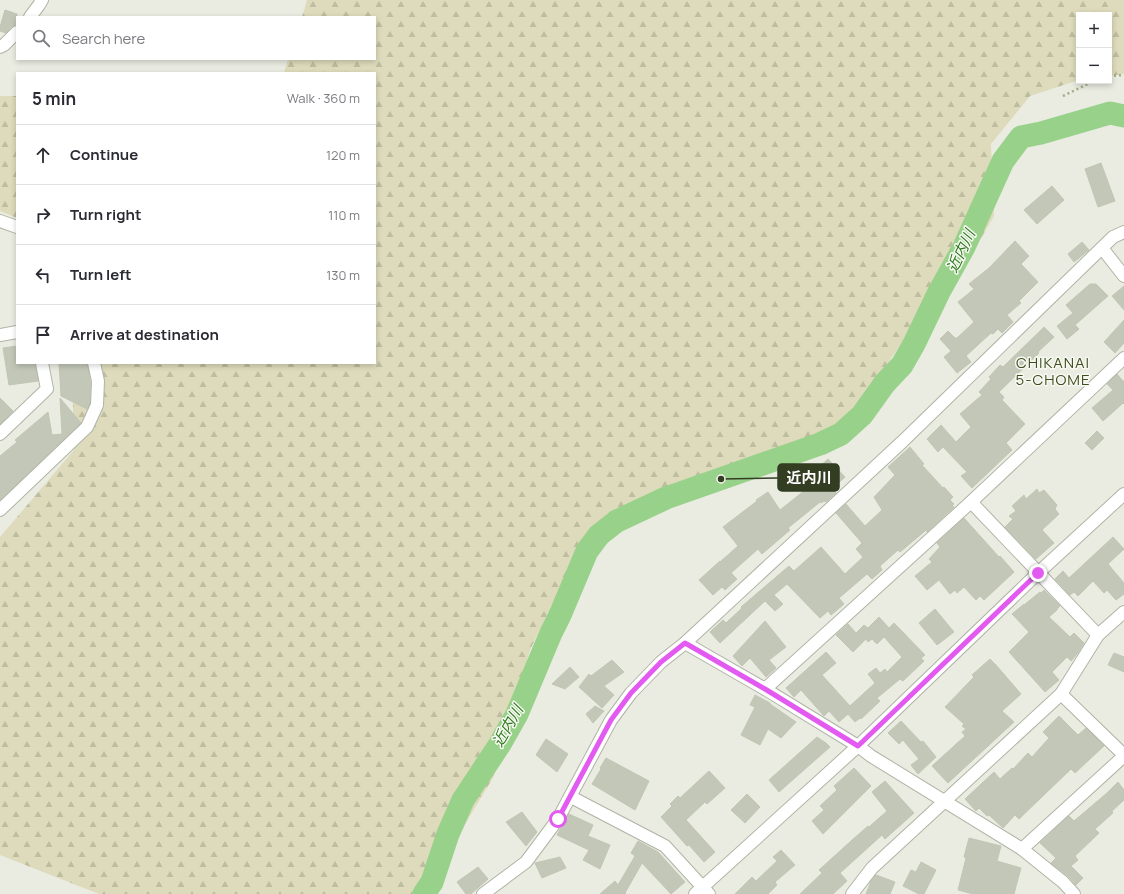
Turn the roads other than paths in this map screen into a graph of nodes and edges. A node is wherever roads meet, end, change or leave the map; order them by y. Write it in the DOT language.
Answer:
graph roads {
  1 [pos="42,0"];
  2 [pos="31,16"];
  3 [pos="16,33"];
  4 [pos="0,47"];
  5 [pos="0,221"];
  6 [pos="16,227"];
  7 [pos="1124,232"];
  8 [pos="1102,248"];
  9 [pos="1124,276"];
  10 [pos="16,332"];
  11 [pos="0,335"];
  12 [pos="1124,358"];
  13 [pos="42,364"];
  14 [pos="94,364"];
  15 [pos="0,434"];
  16 [pos="1124,494"];
  17 [pos="971,502"];
  18 [pos="0,510"];
  19 [pos="1038,573"];
  20 [pos="1124,612"];
  21 [pos="1098,636"];
  22 [pos="685,643"];
  23 [pos="765,689"];
  24 [pos="1061,694"];
  25 [pos="858,746"];
  26 [pos="1124,756"];
  27 [pos="571,797"];
  28 [pos="944,801"];
  29 [pos="1022,849"];
  30 [pos="702,892"];
  31 [pos="483,894"];
  32 [pos="852,894"];
  33 [pos="1074,894"];
  1 -- 2 [label="street"];
  3 -- 4 [label="street"];
  5 -- 6 [label="street"];
  7 -- 8 [label="street"];
  8 -- 9 [label="street"];
  8 -- 22 [label="street"];
  10 -- 11 [label="street"];
  12 -- 17 [label="street"];
  13 -- 15 [label="street"];
  14 -- 18 [label="street"];
  16 -- 19 [label="street"];
  17 -- 19 [label="street"];
  17 -- 23 [label="street"];
  19 -- 21 [label="street"];
  19 -- 25 [label="street"];
  20 -- 21 [label="street"];
  21 -- 24 [label="street"];
  22 -- 23 [label="street"];
  22 -- 27 [label="street"];
  23 -- 25 [label="street"];
  24 -- 26 [label="street"];
  24 -- 28 [label="street"];
  25 -- 28 [label="street"];
  25 -- 30 [label="street"];
  26 -- 29 [label="street"];
  27 -- 30 [label="street"];
  27 -- 31 [label="street"];
  28 -- 29 [label="street"];
  28 -- 32 [label="street"];
  29 -- 33 [label="street"];
}
